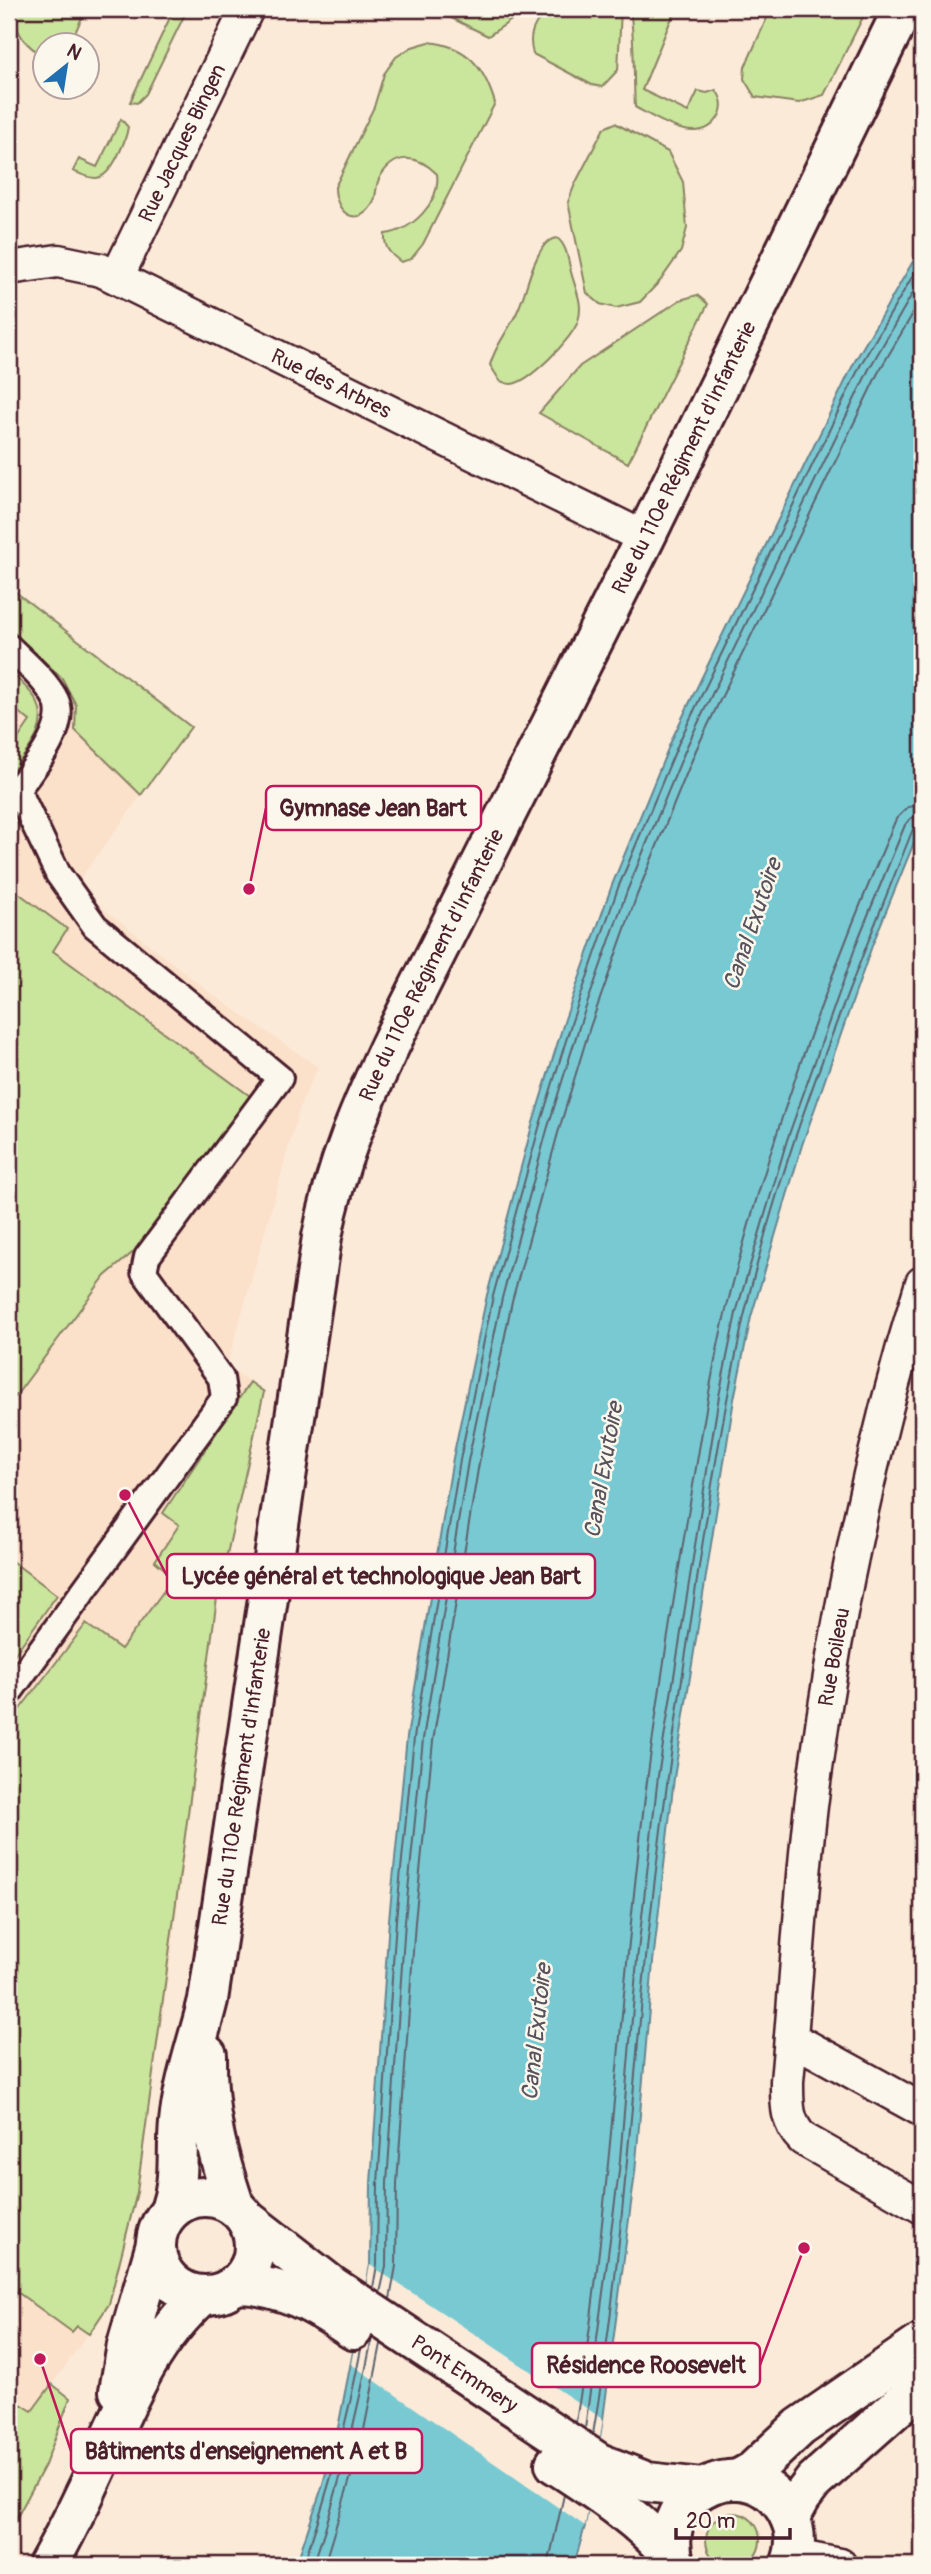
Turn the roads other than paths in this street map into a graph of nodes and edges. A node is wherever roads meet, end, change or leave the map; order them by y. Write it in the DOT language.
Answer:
graph roads {
  1 [pos="247,9"];
  2 [pos="903,9"];
  3 [pos="9,268"];
  4 [pos="117,277"];
  5 [pos="645,538"];
  6 [pos="9,647"];
  7 [pos="13,794"];
  8 [pos="922,1283"];
  9 [pos="9,1693"];
  10 [pos="208,2000"];
  11 [pos="790,2038"];
  12 [pos="922,2110"];
  13 [pos="922,2207"];
  14 [pos="240,2213"];
  15 [pos="163,2227"];
  16 [pos="311,2287"];
  17 [pos="219,2290"];
  18 [pos="922,2343"];
  19 [pos="922,2385"];
  20 [pos="112,2434"];
  21 [pos="720,2484"];
  22 [pos="627,2492"];
  23 [pos="790,2518"];
  24 [pos="792,2561"];
  25 [pos="674,2562"];
  26 [pos="48,2565"];
  27 [pos="840,2565"];
  1 -- 4 [label="street, Rue Jacques Bingen"];
  2 -- 5 [label="main road, Rue du 110e Régiment d'Infanterie"];
  3 -- 4 [label="street, Rue des Arbres"];
  4 -- 5 [label="street, Rue des Arbres"];
  5 -- 10 [label="main road, Rue du 110e Régiment d'Infanterie"];
  6 -- 7 [label="street"];
  7 -- 9 [label="street"];
  8 -- 11 [label="street, Rue Boileau"];
  10 -- 14 [label="main road, Rue du 110e Régiment d'Infanterie"];
  10 -- 15 [label="main road, Rue du 110e Régiment d'Infanterie"];
  11 -- 12 [label="street"];
  11 -- 13 [label="street, Rue Boileau"];
  14 -- 15 [label="main road"];
  14 -- 16 [label="main road, Pont Emmery"];
  14 -- 17 [label="main road"];
  15 -- 17 [label="main road"];
  15 -- 20 [label="main road, Rue du 110e Régiment d'Infanterie"];
  16 -- 17 [label="main road, Pont Emmery"];
  16 -- 22 [label="main road, Pont Emmery"];
  17 -- 20 [label="main road, Rue du 110e Régiment d'Infanterie"];
  18 -- 21 [label="main road"];
  19 -- 23 [label="main road"];
  20 -- 26 [label="main road, Rue du 110e Régiment d'Infanterie"];
  21 -- 22 [label="main road, Pont Emmery"];
  21 -- 23 [label="main road, Pont Emmery"];
  21 -- 25 [label="main road"];
  22 -- 25 [label="main road, Pont Emmery"];
  23 -- 24 [label="main road"];
  24 -- 27 [label="street"];
}
